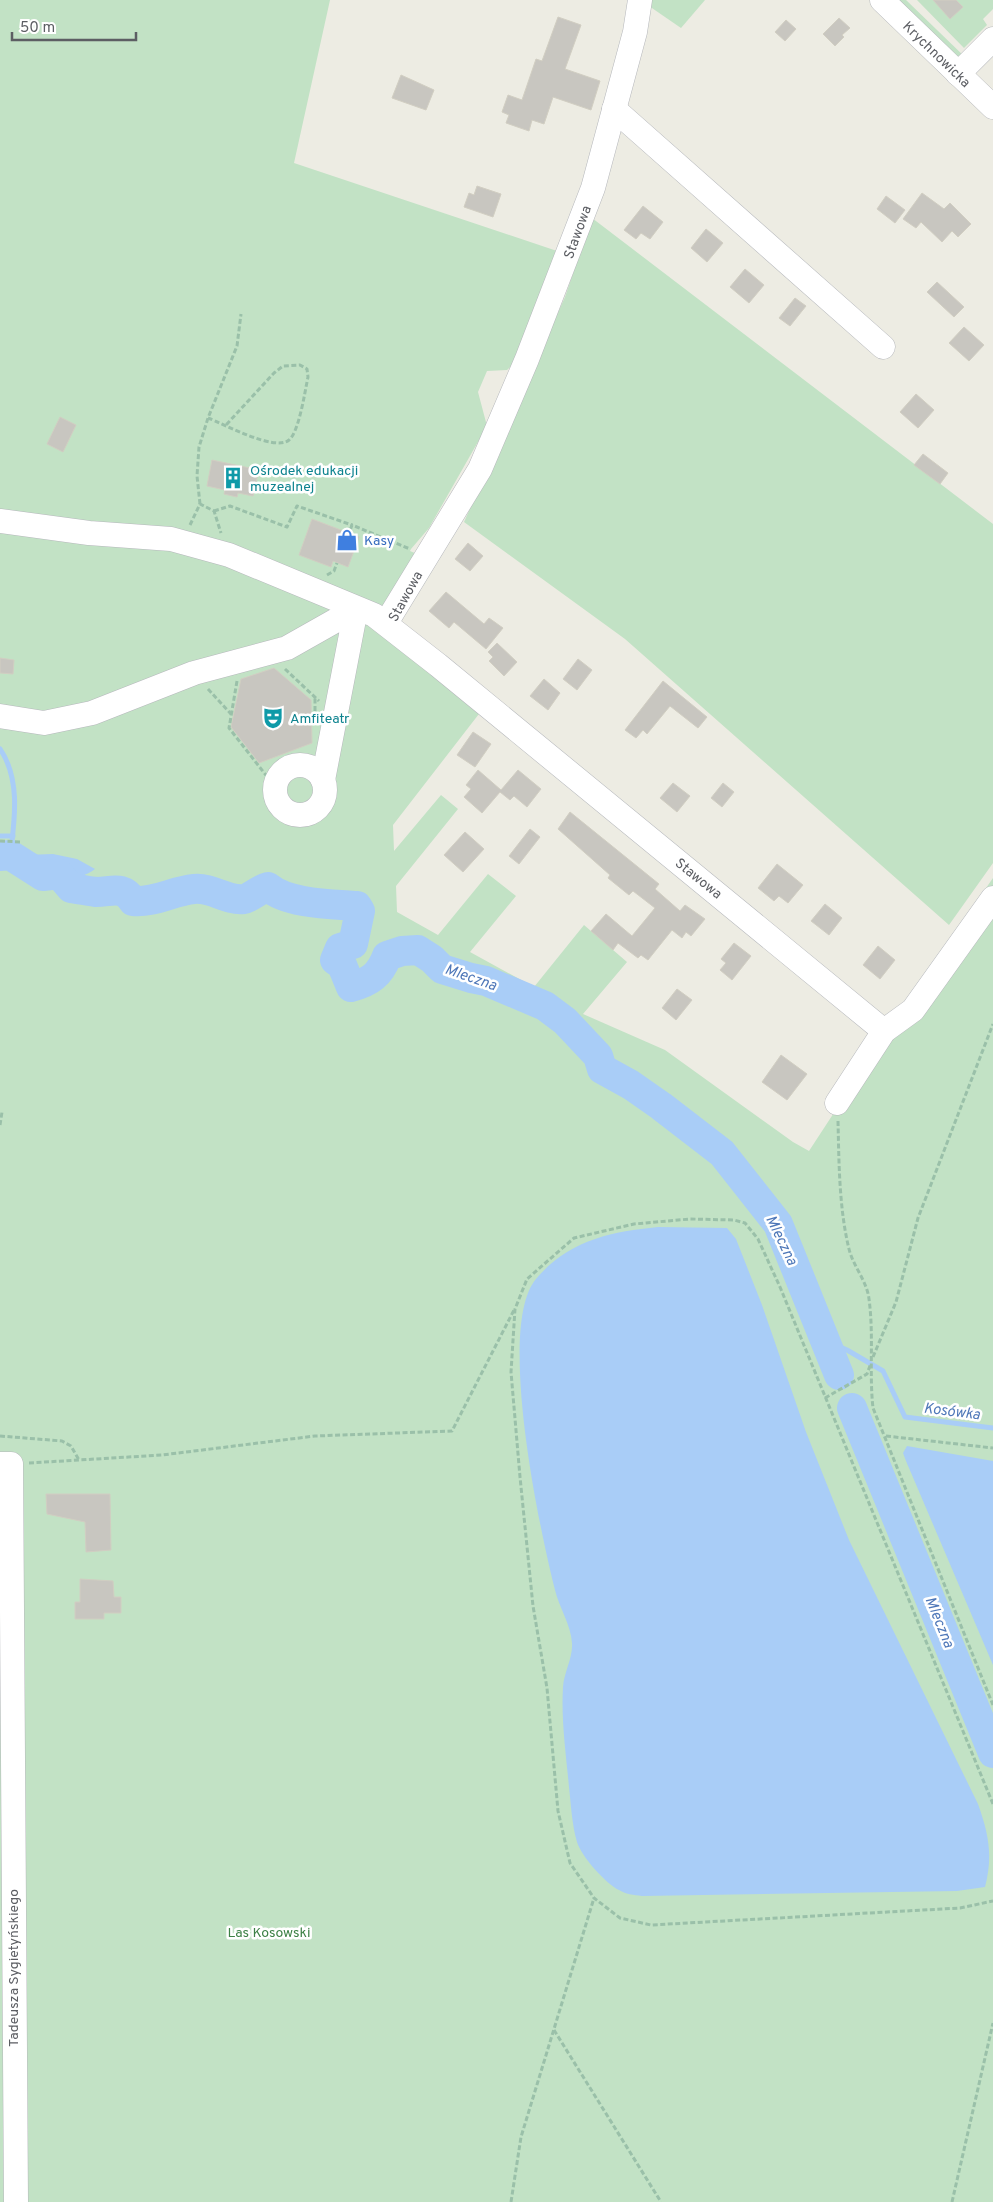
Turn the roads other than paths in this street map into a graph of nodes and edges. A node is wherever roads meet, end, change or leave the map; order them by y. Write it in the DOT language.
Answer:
graph roads {
  1 [pos="640,0"];
  2 [pos="882,0"];
  3 [pos="993,39"];
  4 [pos="958,74"];
  5 [pos="993,107"];
  6 [pos="614,109"];
  7 [pos="883,346"];
  8 [pos="0,521"];
  9 [pos="356,609"];
  10 [pos="386,623"];
  11 [pos="0,716"];
  12 [pos="323,780"];
  13 [pos="993,898"];
  14 [pos="884,1031"];
  15 [pos="837,1103"];
  16 [pos="5,1464"];
  17 [pos="6,1971"];
  18 [pos="16,2202"];
  1 -- 6 [label="street, Stawowa"];
  2 -- 4 [label="street, Krychnowicka"];
  3 -- 4 [label="street"];
  4 -- 5 [label="street, Krychnowicka"];
  6 -- 7 [label="street"];
  6 -- 10 [label="street, Stawowa"];
  8 -- 9 [label="street"];
  9 -- 10 [label="street"];
  9 -- 11 [label="street"];
  9 -- 12 [label="street"];
  10 -- 14 [label="street, Stawowa"];
  12 -- 12 [label="street"];
  13 -- 14 [label="street"];
  14 -- 15 [label="street"];
  16 -- 17 [label="street, Tadeusza Sygietyńskiego"];
  17 -- 18 [label="street, Tadeusza Sygietyńskiego"];
}
